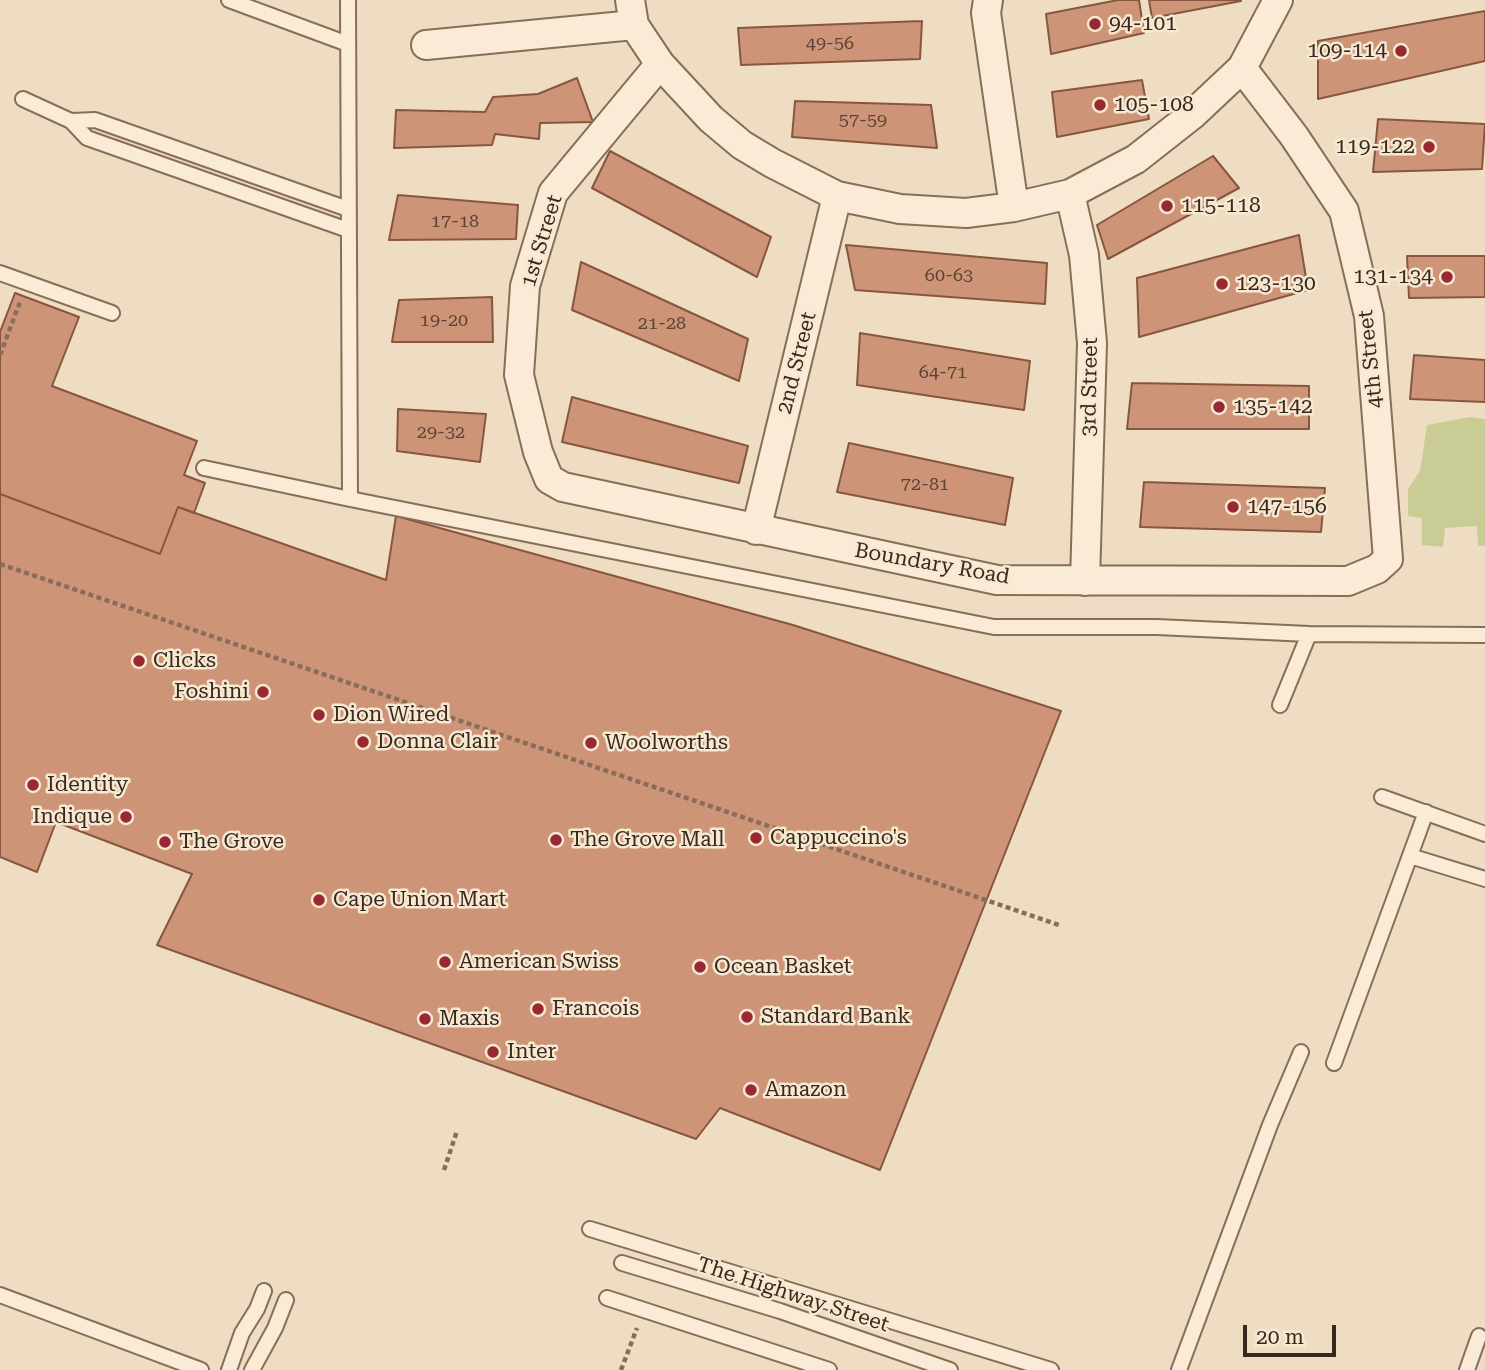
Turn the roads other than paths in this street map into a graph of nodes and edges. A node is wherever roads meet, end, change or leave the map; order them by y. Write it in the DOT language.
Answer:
graph roads {
  1 [pos="229,0"];
  2 [pos="348,0"];
  3 [pos="988,0"];
  4 [pos="1278,0"];
  5 [pos="632,12"];
  6 [pos="348,44"];
  7 [pos="426,45"];
  8 [pos="660,64"];
  9 [pos="1242,68"];
  10 [pos="23,99"];
  11 [pos="95,120"];
  12 [pos="71,121"];
  13 [pos="87,138"];
  14 [pos="1070,194"];
  15 [pos="837,196"];
  16 [pos="1014,207"];
  17 [pos="348,209"];
  18 [pos="348,230"];
  19 [pos="0,273"];
  20 [pos="111,313"];
  21 [pos="538,452"];
  22 [pos="204,468"];
  23 [pos="350,499"];
  24 [pos="756,530"];
  25 [pos="1388,559"];
  26 [pos="1085,581"];
  27 [pos="1309,634"];
  28 [pos="1485,635"];
  29 [pos="1280,705"];
  30 [pos="1382,797"];
  31 [pos="1426,812"];
  32 [pos="1485,834"];
  33 [pos="1410,856"];
  34 [pos="1485,879"];
  35 [pos="1301,1052"];
  36 [pos="1334,1063"];
  37 [pos="590,1228"];
  38 [pos="622,1263"];
  39 [pos="264,1291"];
  40 [pos="0,1295"];
  41 [pos="607,1298"];
  42 [pos="286,1300"];
  43 [pos="1479,1336"];
  44 [pos="201,1370"];
  45 [pos="229,1370"];
  46 [pos="252,1370"];
  47 [pos="828,1370"];
  48 [pos="950,1370"];
  49 [pos="1051,1370"];
  50 [pos="1179,1370"];
  51 [pos="1467,1370"];
  1 -- 6 [label="lane"];
  2 -- 6 [label="lane"];
  3 -- 16 [label="street"];
  4 -- 9 [label="street"];
  5 -- 7 [label="street"];
  5 -- 8 [label="street"];
  6 -- 17 [label="lane"];
  8 -- 15 [label="street"];
  8 -- 21 [label="street, 1st Street"];
  9 -- 14 [label="street"];
  9 -- 25 [label="street, 4th Street"];
  10 -- 12 [label="lane"];
  11 -- 12 [label="lane"];
  11 -- 13 [label="lane"];
  11 -- 17 [label="lane"];
  12 -- 13 [label="lane"];
  13 -- 18 [label="lane"];
  14 -- 16 [label="street"];
  14 -- 26 [label="street, 3rd Street"];
  15 -- 16 [label="street"];
  15 -- 24 [label="street, 2nd Street"];
  17 -- 18 [label="lane"];
  18 -- 23 [label="lane"];
  19 -- 20 [label="lane"];
  21 -- 24 [label="street, Boundary Road"];
  22 -- 23 [label="lane"];
  23 -- 27 [label="lane"];
  24 -- 26 [label="street, Boundary Road"];
  25 -- 26 [label="street, Boundary Road"];
  27 -- 28 [label="lane"];
  27 -- 29 [label="lane"];
  30 -- 31 [label="lane"];
  31 -- 32 [label="lane"];
  31 -- 33 [label="lane"];
  33 -- 34 [label="lane"];
  33 -- 36 [label="lane"];
  35 -- 50 [label="lane"];
  37 -- 49 [label="lane"];
  38 -- 48 [label="lane, The Highway Street"];
  39 -- 45 [label="lane"];
  40 -- 44 [label="lane"];
  41 -- 47 [label="lane"];
  42 -- 46 [label="lane"];
  43 -- 51 [label="lane"];
}
